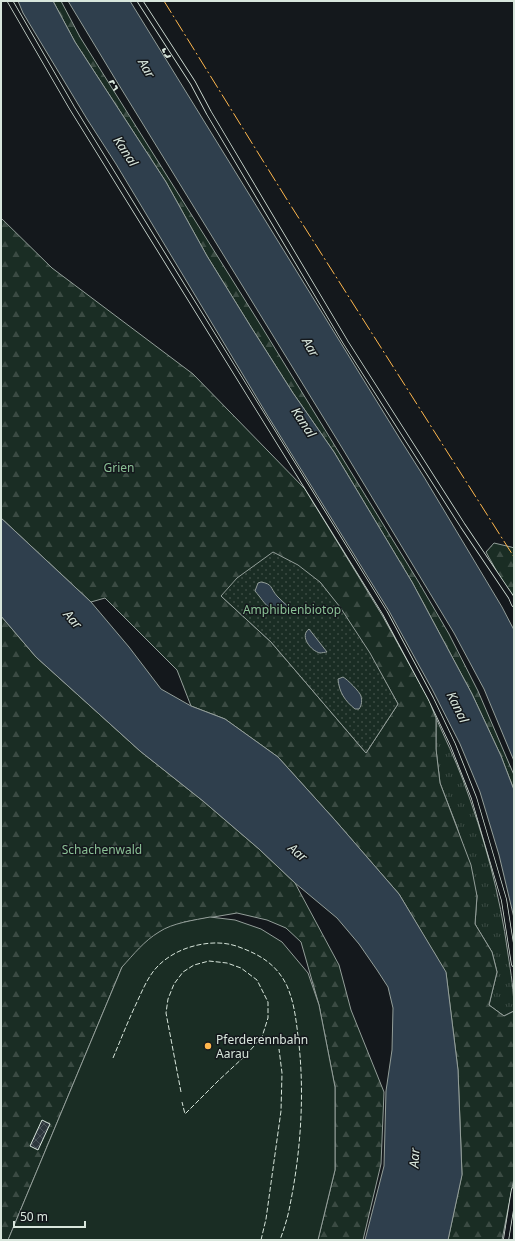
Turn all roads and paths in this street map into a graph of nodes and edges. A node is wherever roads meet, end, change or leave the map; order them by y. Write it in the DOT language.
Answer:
graph roads {
  1 [pos="10,1"];
  2 [pos="140,1"];
  3 [pos="514,604"];
  4 [pos="514,964"];
  5 [pos="514,1190"];
  6 [pos="506,1240"];
  1 -- 4 [label="lane"];
  2 -- 3 [label="lane"];
  5 -- 6 [label="lane"];
}
